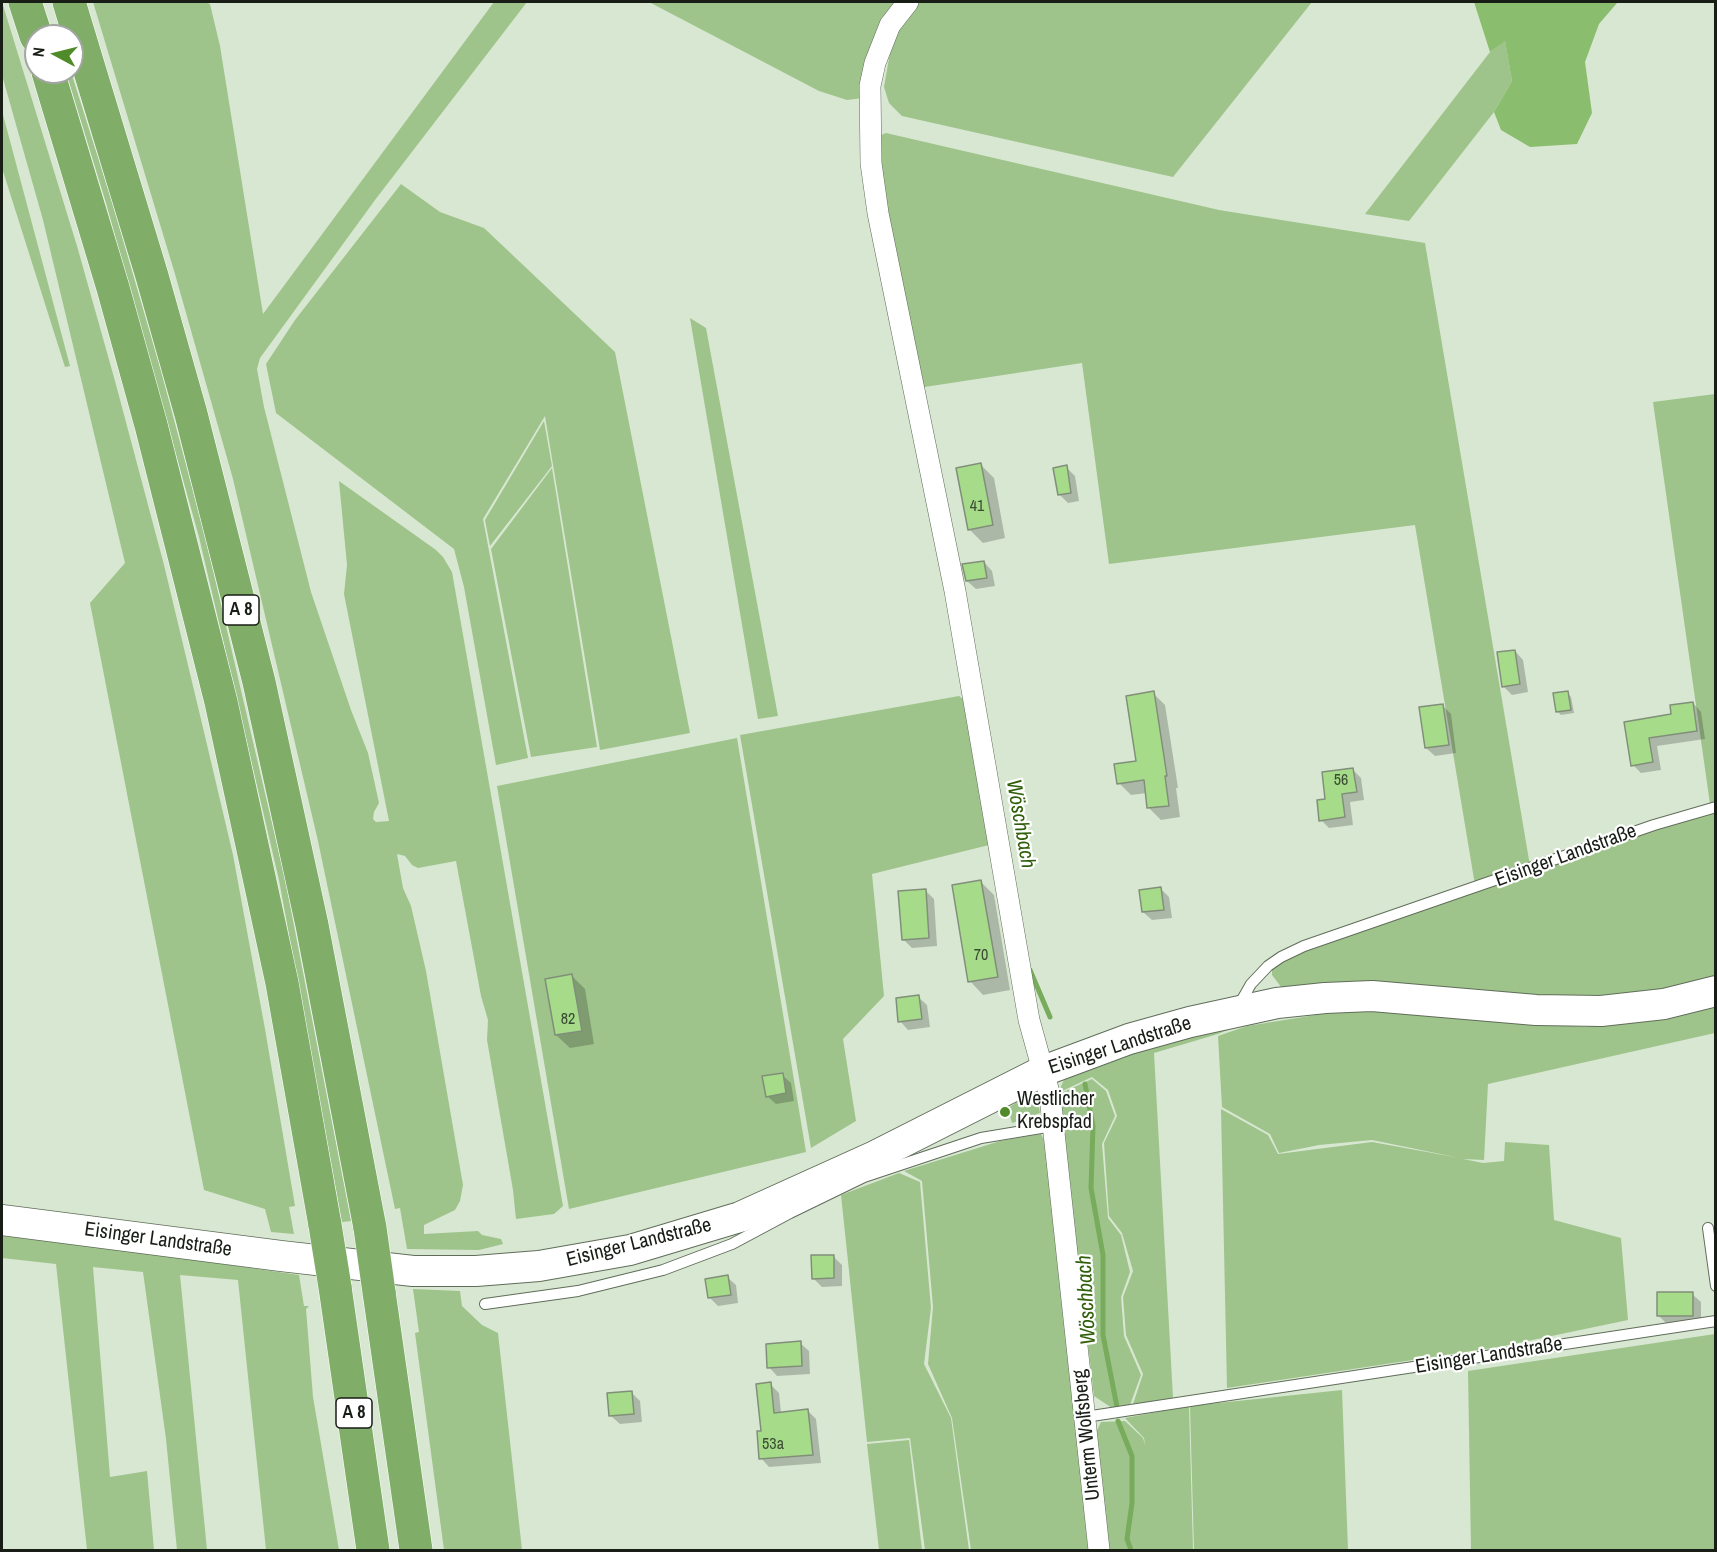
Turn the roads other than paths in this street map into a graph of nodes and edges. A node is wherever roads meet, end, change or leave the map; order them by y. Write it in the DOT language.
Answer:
graph roads {
  1 [pos="25,2"];
  2 [pos="69,2"];
  3 [pos="908,2"];
  4 [pos="32,24"];
  5 [pos="52,84"];
  6 [pos="1716,807"];
  7 [pos="1716,991"];
  8 [pos="1236,1011"];
  9 [pos="1043,1071"];
  10 [pos="1053,1126"];
  11 [pos="2,1220"];
  12 [pos="1708,1228"];
  13 [pos="1716,1286"];
  14 [pos="485,1304"];
  15 [pos="1716,1321"];
  16 [pos="1085,1417"];
  17 [pos="372,1546"];
  18 [pos="416,1551"];
  19 [pos="1099,1551"];
  1 -- 4 [label="highway"];
  2 -- 18 [label="highway, A 8, bridge"];
  3 -- 9 [label="street, Unterm Wolfsberg"];
  5 -- 17 [label="highway, A 8, bridge"];
  6 -- 8 [label="lane, Eisinger Landstraße"];
  7 -- 8 [label="main road, Eisinger Landstraße"];
  8 -- 9 [label="main road, Eisinger Landstraße"];
  9 -- 10 [label="street, Unterm Wolfsberg"];
  9 -- 11 [label="main road, Eisinger Landstraße"];
  10 -- 14 [label="lane, Eisinger Landstraße"];
  10 -- 16 [label="street, Unterm Wolfsberg"];
  12 -- 13 [label="lane"];
  15 -- 16 [label="lane, Eisinger Landstraße"];
  16 -- 19 [label="street, Unterm Wolfsberg"];
}
